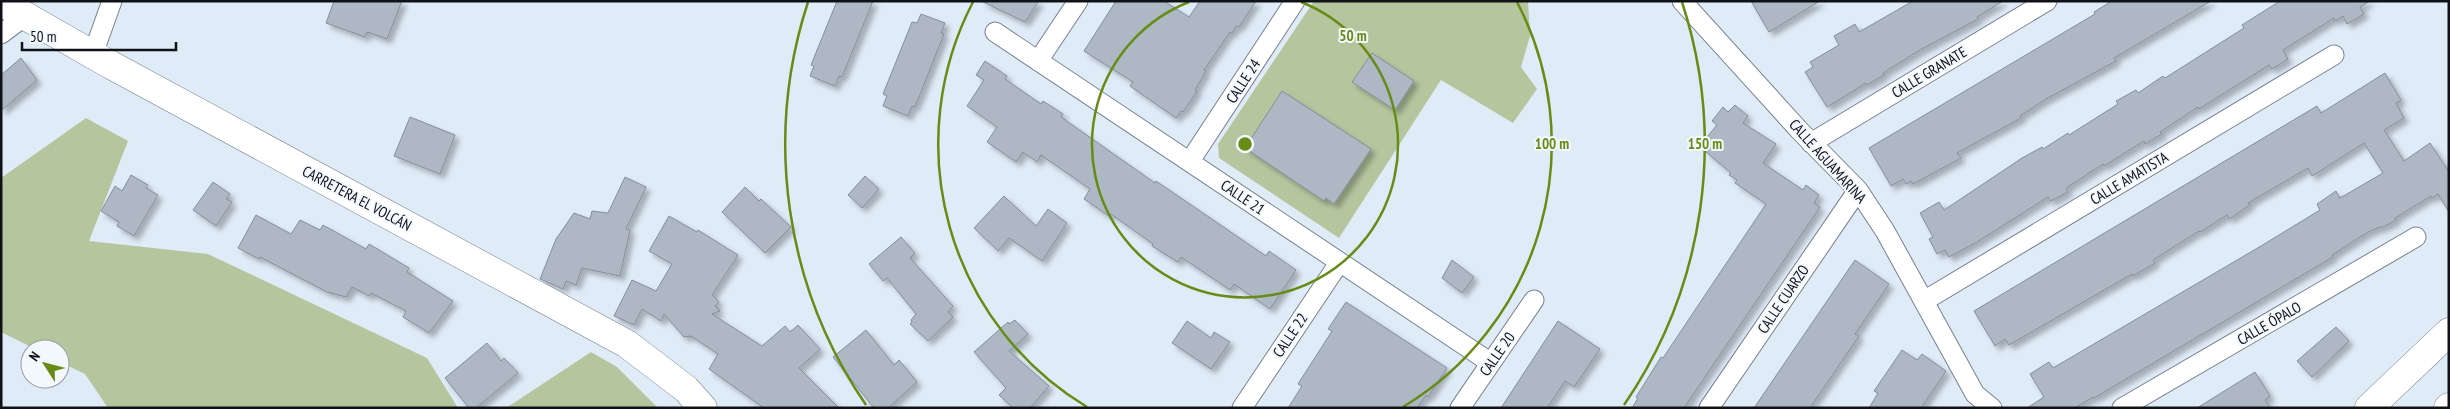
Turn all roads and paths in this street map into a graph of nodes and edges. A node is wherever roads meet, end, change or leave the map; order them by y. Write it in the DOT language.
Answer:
graph roads {
  1 [pos="112,1"];
  2 [pos="1078,1"];
  3 [pos="1296,1"];
  4 [pos="1682,1"];
  5 [pos="2047,1"];
  6 [pos="1,2"];
  7 [pos="25,16"];
  8 [pos="995,32"];
  9 [pos="1,34"];
  10 [pos="93,54"];
  11 [pos="2334,55"];
  12 [pos="1038,61"];
  13 [pos="1811,143"];
  14 [pos="1190,161"];
  15 [pos="1858,190"];
  16 [pos="2416,238"];
  17 [pos="1339,262"];
  18 [pos="1534,300"];
  19 [pos="1924,301"];
  20 [pos="2449,332"];
  21 [pos="1491,362"];
  22 [pos="1970,401"];
  23 [pos="702,408"];
  24 [pos="1242,408"];
  25 [pos="1460,408"];
  26 [pos="1709,408"];
  27 [pos="1992,408"];
  28 [pos="2122,408"];
  29 [pos="2369,408"];
  1 -- 10 [label="street"];
  2 -- 12 [label="street"];
  3 -- 14 [label="street, CALLE 24"];
  4 -- 13 [label="street, CALLE AGUAMARINA"];
  5 -- 13 [label="street, CALLE GRANATE"];
  6 -- 7 [label="street, CARRETERA EL VOLCÁN"];
  7 -- 9 [label="street"];
  7 -- 10 [label="street, CARRETERA EL VOLCÁN"];
  8 -- 12 [label="street, CALLE 21"];
  10 -- 23 [label="street, CARRETERA EL VOLCÁN"];
  11 -- 19 [label="street, CALLE AMATISTA"];
  12 -- 14 [label="street, CALLE 21"];
  13 -- 15 [label="street, CALLE AGUAMARINA"];
  14 -- 17 [label="street, CALLE 21"];
  15 -- 19 [label="street, CALLE AGUAMARINA"];
  15 -- 26 [label="street, CALLE CUARZO"];
  16 -- 28 [label="street, CALLE ÓPALO"];
  17 -- 21 [label="street, CALLE 21"];
  17 -- 24 [label="street, CALLE 22"];
  18 -- 21 [label="street, CALLE 20"];
  19 -- 22 [label="street, CALLE AGUAMARINA"];
  20 -- 29 [label="street"];
  21 -- 25 [label="street, CALLE 20"];
  22 -- 27 [label="street"];
}
